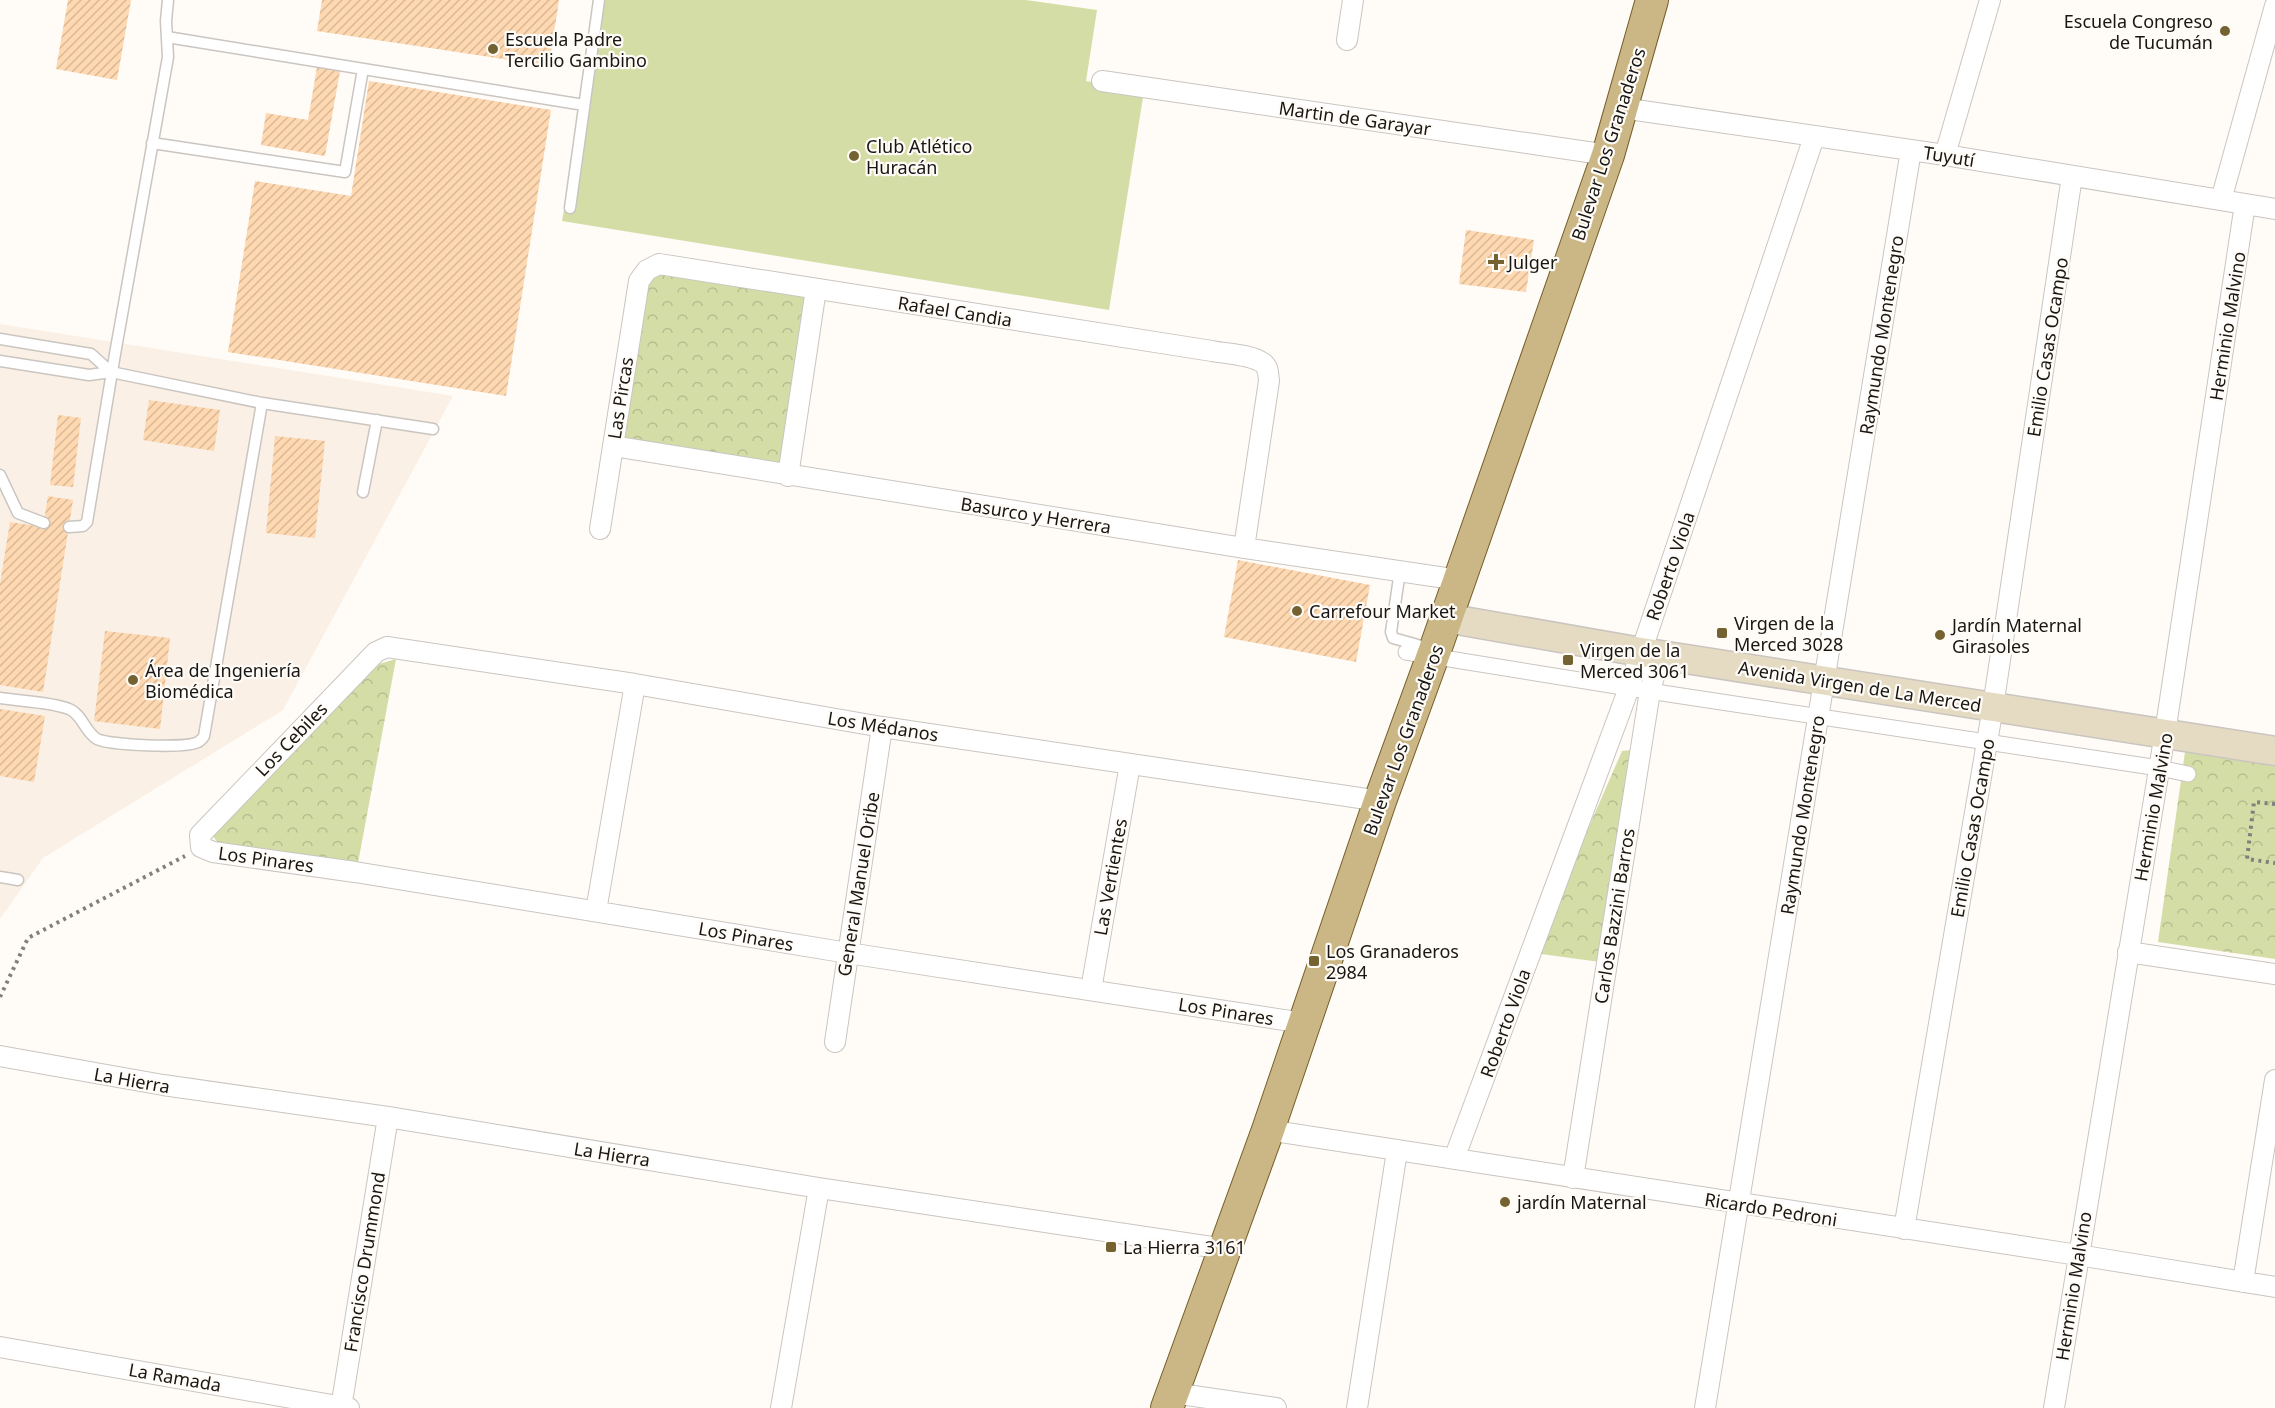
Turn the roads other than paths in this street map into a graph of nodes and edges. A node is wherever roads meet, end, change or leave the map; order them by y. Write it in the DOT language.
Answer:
graph roads {
  1 [pos="168,0"];
  2 [pos="599,0"];
  3 [pos="1353,0"];
  4 [pos="1652,0"];
  5 [pos="1990,0"];
  6 [pos="2275,6"];
  7 [pos="167,37"];
  8 [pos="1347,40"];
  9 [pos="363,69"];
  10 [pos="1102,81"];
  11 [pos="584,105"];
  12 [pos="1622,108"];
  13 [pos="1814,137"];
  14 [pos="153,142"];
  15 [pos="1911,150"];
  16 [pos="1608,154"];
  17 [pos="1945,155"];
  18 [pos="2072,176"];
  19 [pos="2221,200"];
  20 [pos="2245,204"];
  21 [pos="570,208"];
  22 [pos="2275,209"];
  23 [pos="647,270"];
  24 [pos="816,289"];
  25 [pos="0,339"];
  26 [pos="0,361"];
  27 [pos="111,372"];
  28 [pos="262,403"];
  29 [pos="377,420"];
  30 [pos="433,429"];
  31 [pos="613,446"];
  32 [pos="0,475"];
  33 [pos="788,476"];
  34 [pos="363,492"];
  35 [pos="44,523"];
  36 [pos="69,527"];
  37 [pos="600,529"];
  38 [pos="1244,548"];
  39 [pos="1400,571"];
  40 [pos="1459,580"];
  41 [pos="1446,618"];
  42 [pos="387,647"];
  43 [pos="1425,652"];
  44 [pos="1651,654"];
  45 [pos="1824,681"];
  46 [pos="635,684"];
  47 [pos="1629,688"];
  48 [pos="1650,691"];
  49 [pos="0,698"];
  50 [pos="1993,706"];
  51 [pos="1818,716"];
  52 [pos="882,727"];
  53 [pos="2165,733"];
  54 [pos="1986,742"];
  55 [pos="2275,751"];
  56 [pos="1130,764"];
  57 [pos="2159,768"];
  58 [pos="2188,774"];
  59 [pos="1380,801"];
  60 [pos="201,841"];
  61 [pos="0,877"];
  62 [pos="18,880"];
  63 [pos="596,911"];
  64 [pos="2128,952"];
  65 [pos="848,953"];
  66 [pos="2275,975"];
  67 [pos="1091,990"];
  68 [pos="1304,1023"];
  69 [pos="835,1042"];
  70 [pos="0,1056"];
  71 [pos="2275,1080"];
  72 [pos="388,1117"];
  73 [pos="1268,1130"];
  74 [pos="1396,1151"];
  75 [pos="1454,1159"];
  76 [pos="1573,1178"];
  77 [pos="819,1188"];
  78 [pos="1740,1204"];
  79 [pos="1904,1229"];
  80 [pos="1225,1249"];
  81 [pos="2078,1255"];
  82 [pos="2243,1282"];
  83 [pos="2275,1287"];
  84 [pos="0,1347"];
  85 [pos="1170,1400"];
  86 [pos="344,1408"];
  87 [pos="781,1408"];
  88 [pos="1276,1408"];
  89 [pos="1357,1408"];
  90 [pos="1706,1408"];
  91 [pos="2054,1408"];
  1 -- 7 [label="lane"];
  2 -- 11 [label="lane"];
  3 -- 8 [label="street"];
  4 -- 12 [label="main road, Bulevar Los Granaderos"];
  5 -- 17 [label="street"];
  6 -- 19 [label="street"];
  7 -- 9 [label="lane"];
  7 -- 14 [label="lane"];
  9 -- 11 [label="lane"];
  9 -- 14 [label="lane"];
  10 -- 16 [label="street, Martin de Garayar"];
  11 -- 21 [label="lane"];
  12 -- 13 [label="street, Tuyutí"];
  12 -- 16 [label="main road, Bulevar Los Granaderos"];
  13 -- 15 [label="street, Tuyutí"];
  13 -- 44 [label="street, Roberto Viola"];
  14 -- 27 [label="lane"];
  15 -- 17 [label="street, Tuyutí"];
  15 -- 45 [label="street, Raymundo Montenegro"];
  16 -- 40 [label="main road, Bulevar Los Granaderos"];
  17 -- 18 [label="street, Tuyutí"];
  18 -- 19 [label="street, Tuyutí"];
  18 -- 50 [label="street, Emilio Casas Ocampo"];
  19 -- 20 [label="street, Tuyutí"];
  20 -- 22 [label="street, Tuyutí"];
  20 -- 53 [label="street, Herminio Malvino"];
  23 -- 24 [label="street, Rafael Candia"];
  23 -- 31 [label="street, Las Pircas"];
  24 -- 33 [label="street"];
  24 -- 38 [label="street, Rafael Candia"];
  25 -- 27 [label="lane"];
  26 -- 27 [label="lane"];
  27 -- 28 [label="lane"];
  27 -- 36 [label="lane"];
  28 -- 29 [label="lane"];
  28 -- 49 [label="lane"];
  29 -- 30 [label="lane"];
  29 -- 34 [label="lane"];
  31 -- 33 [label="street, Basurco y Herrera"];
  31 -- 37 [label="street, Las Pircas"];
  32 -- 35 [label="lane"];
  33 -- 38 [label="street, Basurco y Herrera"];
  38 -- 39 [label="street, Basurco y Herrera"];
  39 -- 40 [label="street, Basurco y Herrera"];
  39 -- 43 [label="lane"];
  40 -- 41 [label="main road, Bulevar Los Granaderos"];
  41 -- 43 [label="main road, Bulevar Los Granaderos"];
  41 -- 44 [label="main road, Avenida Virgen de La Merced"];
  42 -- 46 [label="street, Los Médanos"];
  42 -- 60 [label="street, Los Cebiles"];
  43 -- 47 [label="street, Avenida Virgen de La Merced"];
  43 -- 59 [label="main road, Bulevar Los Granaderos"];
  44 -- 45 [label="main road, Avenida Virgen de La Merced"];
  44 -- 47 [label="street, Roberto Viola"];
  44 -- 48 [label="street, Carlos Bazzini Barros"];
  45 -- 50 [label="main road, Avenida Virgen de La Merced"];
  45 -- 51 [label="street, Raymundo Montenegro"];
  46 -- 52 [label="street, Los Médanos"];
  46 -- 63 [label="street"];
  47 -- 48 [label="street, Avenida Virgen de La Merced"];
  47 -- 75 [label="street, Roberto Viola"];
  48 -- 51 [label="street, Avenida Virgen de La Merced"];
  48 -- 76 [label="street, Carlos Bazzini Barros"];
  50 -- 53 [label="main road, Avenida Virgen de La Merced"];
  50 -- 54 [label="street, Emilio Casas Ocampo"];
  51 -- 54 [label="street, Avenida Virgen de La Merced"];
  51 -- 78 [label="street, Raymundo Montenegro"];
  52 -- 56 [label="street, Los Médanos"];
  52 -- 65 [label="street, General Manuel Oribe"];
  53 -- 55 [label="main road, Avenida Virgen de La Merced"];
  53 -- 57 [label="street, Herminio Malvino"];
  54 -- 57 [label="street, Avenida Virgen de La Merced"];
  54 -- 79 [label="street, Emilio Casas Ocampo"];
  56 -- 59 [label="street, Los Médanos"];
  56 -- 67 [label="street, Las Vertientes"];
  57 -- 58 [label="street, Avenida Virgen de La Merced"];
  57 -- 64 [label="street, Herminio Malvino"];
  59 -- 68 [label="main road, Bulevar Los Granaderos"];
  60 -- 63 [label="street, Los Pinares"];
  61 -- 62 [label="lane"];
  63 -- 65 [label="street, Los Pinares"];
  64 -- 66 [label="street"];
  64 -- 81 [label="street, Herminio Malvino"];
  65 -- 67 [label="street, Los Pinares"];
  65 -- 69 [label="street, General Manuel Oribe"];
  67 -- 68 [label="street, Los Pinares"];
  68 -- 73 [label="main road, Bulevar Los Granaderos"];
  70 -- 72 [label="street, La Hierra"];
  71 -- 82 [label="street"];
  72 -- 77 [label="street, La Hierra"];
  72 -- 86 [label="street, Francisco Drummond"];
  73 -- 74 [label="street, Ricardo Pedroni"];
  73 -- 80 [label="main road, Bulevar Los Granaderos"];
  74 -- 75 [label="street, Ricardo Pedroni"];
  74 -- 89 [label="street"];
  75 -- 76 [label="street, Ricardo Pedroni"];
  76 -- 78 [label="street, Ricardo Pedroni"];
  77 -- 80 [label="street, La Hierra"];
  77 -- 87 [label="street"];
  78 -- 79 [label="street, Ricardo Pedroni"];
  78 -- 90 [label="street, Raymundo Montenegro"];
  79 -- 81 [label="street, Ricardo Pedroni"];
  80 -- 85 [label="main road, Bulevar Los Granaderos"];
  81 -- 82 [label="street, Ricardo Pedroni"];
  81 -- 91 [label="street, Herminio Malvino"];
  82 -- 83 [label="street, Ricardo Pedroni"];
  84 -- 86 [label="street, La Ramada"];
  85 -- 88 [label="street"];
}
